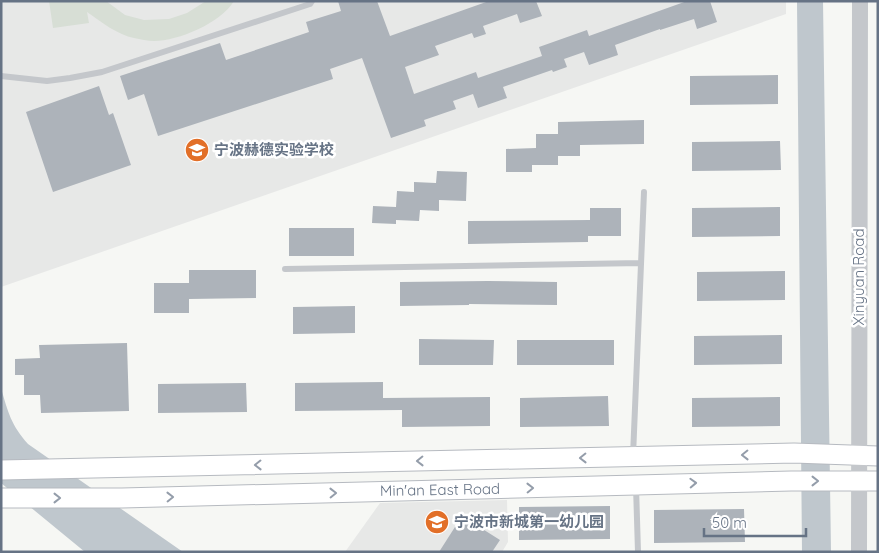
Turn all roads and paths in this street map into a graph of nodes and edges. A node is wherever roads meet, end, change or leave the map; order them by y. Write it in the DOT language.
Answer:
graph roads {
  1 [pos="312,1"];
  2 [pos="860,1"];
  3 [pos="1,76"];
  4 [pos="644,192"];
  5 [pos="641,263"];
  6 [pos="285,269"];
  7 [pos="859,455"];
  8 [pos="878,456"];
  9 [pos="633,457"];
  10 [pos="1,470"];
  11 [pos="859,480"];
  12 [pos="878,481"];
  13 [pos="636,485"];
  14 [pos="5,498"];
  15 [pos="638,552"];
  16 [pos="859,552"];
  1 -- 3 [label="lane"];
  2 -- 7 [label="street, Xinyuan Road"];
  4 -- 5 [label="lane"];
  5 -- 6 [label="lane"];
  5 -- 9 [label="lane"];
  7 -- 8 [label="main road, Min'an East Road"];
  7 -- 9 [label="main road, Min'an East Road, one-way"];
  7 -- 11 [label="street, Xinyuan Road"];
  9 -- 10 [label="main road, Min'an East Road, one-way"];
  11 -- 12 [label="main road, Min'an East Road"];
  13 -- 11 [label="main road, Min'an East Road, one-way"];
  11 -- 16 [label="street, Xinyuan Road"];
  14 -- 13 [label="main road, Min'an East Road, one-way"];
  13 -- 15 [label="lane"];
}
